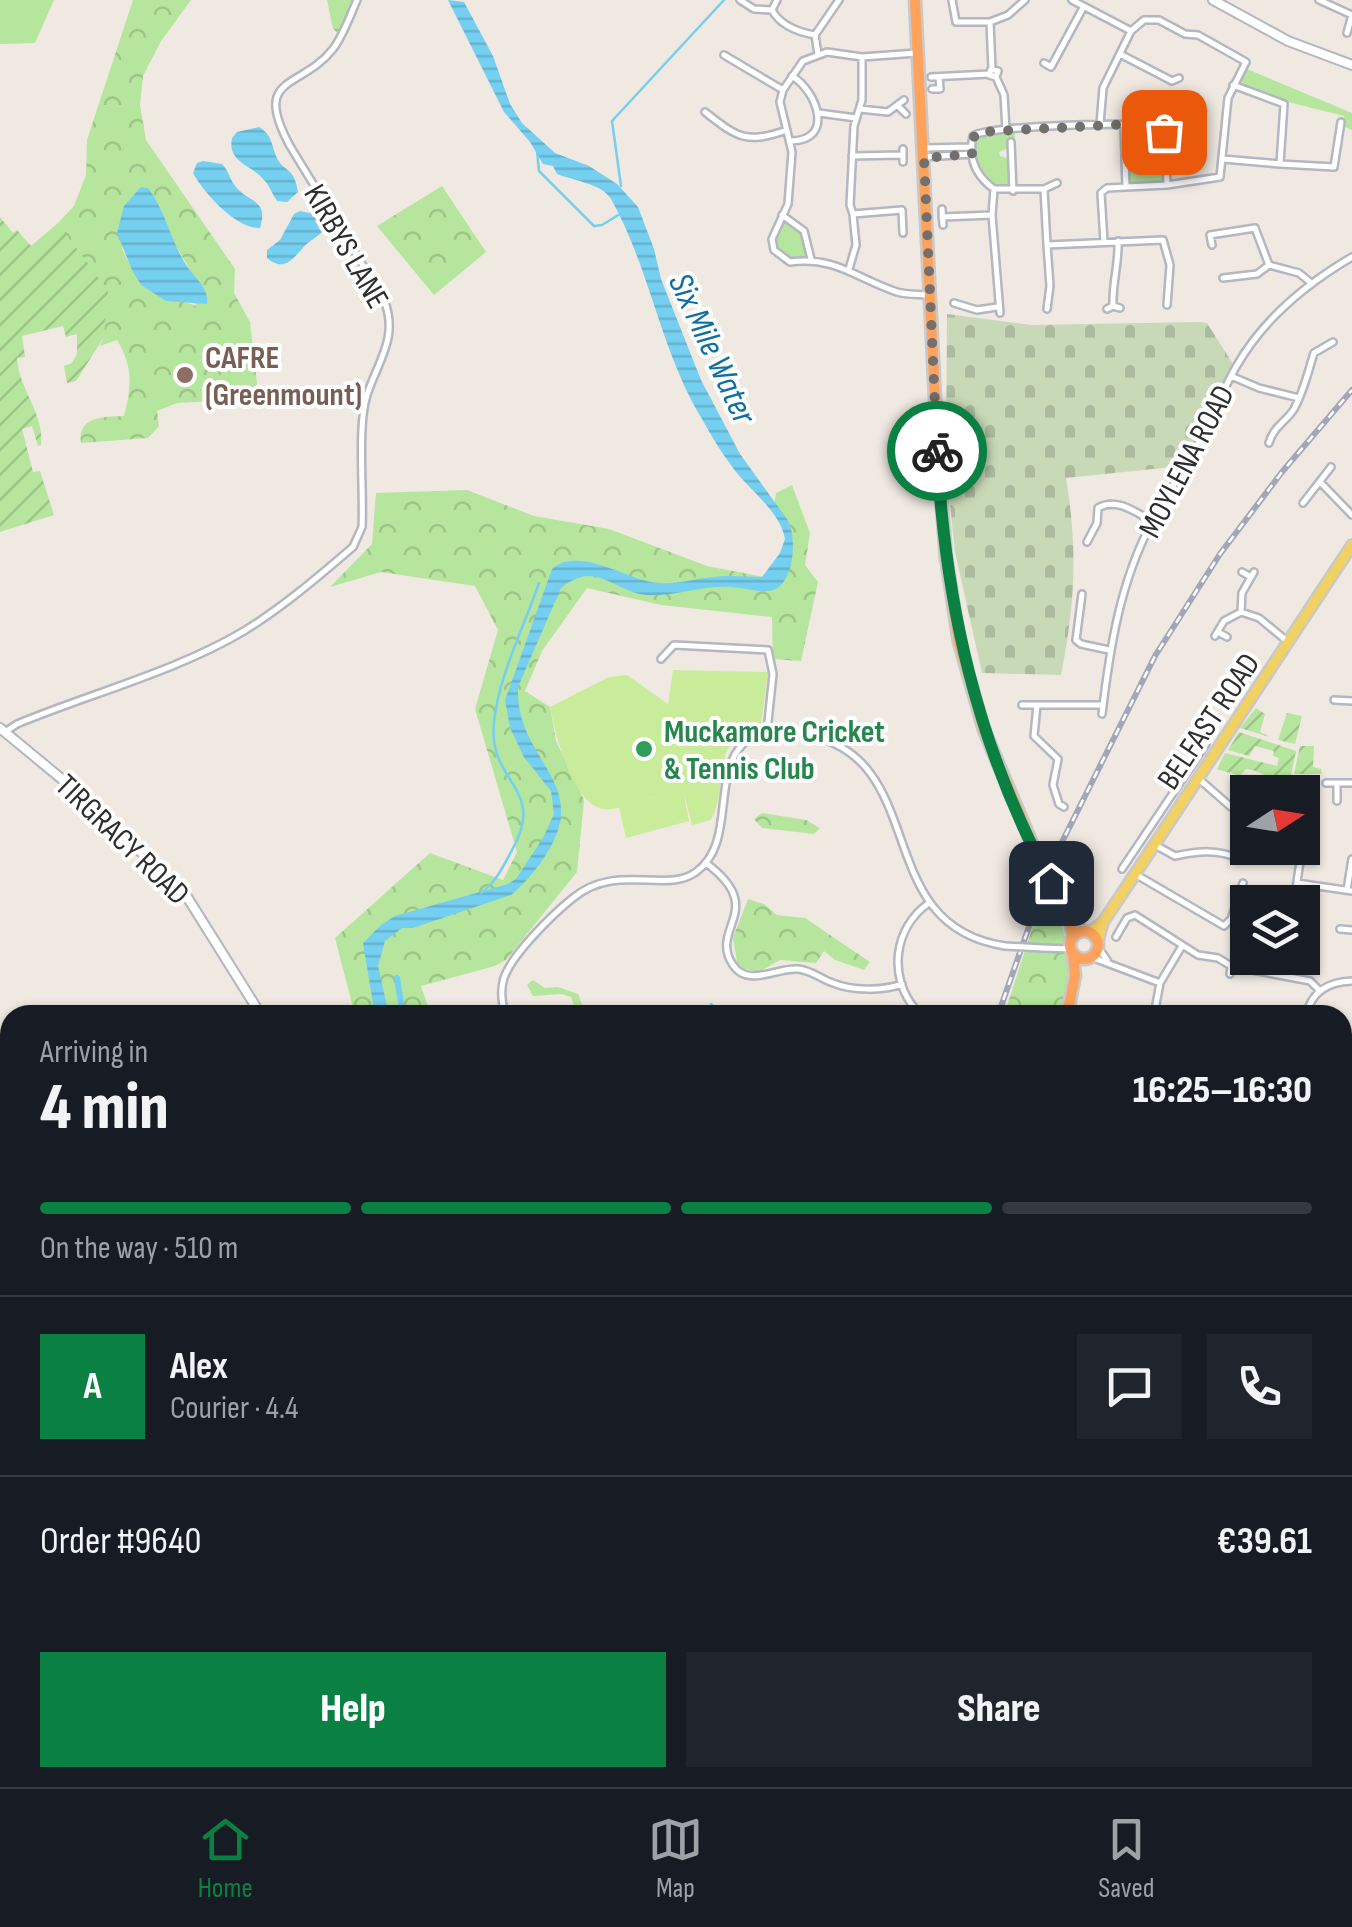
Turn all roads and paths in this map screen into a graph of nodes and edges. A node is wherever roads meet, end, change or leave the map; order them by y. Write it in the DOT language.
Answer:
graph roads {
  1 [pos="358,0"];
  2 [pos="777,0"];
  3 [pos="839,0"];
  4 [pos="915,0"];
  5 [pos="952,0"];
  6 [pos="1026,0"];
  7 [pos="1072,0"];
  8 [pos="1213,0"];
  9 [pos="1319,0"];
  10 [pos="740,4"];
  11 [pos="1084,6"];
  12 [pos="772,10"];
  13 [pos="1352,15"];
  14 [pos="990,22"];
  15 [pos="1131,31"];
  16 [pos="1347,33"];
  17 [pos="815,34"];
  18 [pos="917,52"];
  19 [pos="818,54"];
  20 [pos="1120,54"];
  21 [pos="724,55"];
  22 [pos="862,57"];
  23 [pos="1044,63"];
  24 [pos="1352,64"];
  25 [pos="992,73"];
  26 [pos="792,76"];
  27 [pos="931,77"];
  28 [pos="940,77"];
  29 [pos="1179,78"];
  30 [pos="1233,85"];
  31 [pos="783,90"];
  32 [pos="932,90"];
  33 [pos="904,100"];
  34 [pos="898,106"];
  35 [pos="860,109"];
  36 [pos="706,112"];
  37 [pos="818,112"];
  38 [pos="906,114"];
  39 [pos="856,118"];
  40 [pos="1341,122"];
  41 [pos="1124,125"];
  42 [pos="1100,126"];
  43 [pos="786,130"];
  44 [pos="1006,130"];
  45 [pos="1341,131"];
  46 [pos="1352,132"];
  47 [pos="792,141"];
  48 [pos="1011,142"];
  49 [pos="946,148"];
  50 [pos="972,150"];
  51 [pos="923,153"];
  52 [pos="903,155"];
  53 [pos="852,156"];
  54 [pos="947,156"];
  55 [pos="1223,159"];
  56 [pos="1280,164"];
  57 [pos="1057,183"];
  58 [pos="1167,185"];
  59 [pos="1126,187"];
  60 [pos="994,189"];
  61 [pos="1044,189"];
  62 [pos="1013,191"];
  63 [pos="853,214"];
  64 [pos="782,215"];
  65 [pos="992,215"];
  66 [pos="942,225"];
  67 [pos="903,234"];
  68 [pos="1118,241"];
  69 [pos="1104,242"];
  70 [pos="1047,245"];
  71 [pos="1212,245"];
  72 [pos="1352,257"];
  73 [pos="811,259"];
  74 [pos="1269,265"];
  75 [pos="848,270"];
  76 [pos="1220,279"];
  77 [pos="1310,282"];
  78 [pos="929,295"];
  79 [pos="953,302"];
  80 [pos="1058,305"];
  81 [pos="1168,307"];
  82 [pos="1113,308"];
  83 [pos="1331,354"];
  84 [pos="1231,376"];
  85 [pos="1299,398"];
  86 [pos="1262,434"];
  87 [pos="1331,467"];
  88 [pos="1321,483"];
  89 [pos="1303,504"];
  90 [pos="1352,515"];
  91 [pos="1152,520"];
  92 [pos="1086,543"];
  93 [pos="1352,547"];
  94 [pos="1242,572"];
  95 [pos="1092,599"];
  96 [pos="1240,612"];
  97 [pos="1227,636"];
  98 [pos="1290,642"];
  99 [pos="1110,650"];
  100 [pos="661,659"];
  101 [pos="1334,700"];
  102 [pos="1349,704"];
  103 [pos="1022,705"];
  104 [pos="1037,705"];
  105 [pos="1104,706"];
  106 [pos="1102,714"];
  107 [pos="2,730"];
  108 [pos="767,731"];
  109 [pos="1206,744"];
  110 [pos="1199,779"];
  111 [pos="1326,783"];
  112 [pos="1337,783"];
  113 [pos="1352,783"];
  114 [pos="1179,786"];
  115 [pos="1190,793"];
  116 [pos="1337,802"];
  117 [pos="1230,806"];
  118 [pos="1051,808"];
  119 [pos="1155,845"];
  120 [pos="1230,855"];
  121 [pos="1352,859"];
  122 [pos="706,863"];
  123 [pos="1300,865"];
  124 [pos="1122,869"];
  125 [pos="1136,874"];
  126 [pos="1297,883"];
  127 [pos="1349,891"];
  128 [pos="1226,898"];
  129 [pos="1230,899"];
  130 [pos="928,904"];
  131 [pos="1070,917"];
  132 [pos="1230,922"];
  133 [pos="1340,928"];
  134 [pos="1352,930"];
  135 [pos="1116,937"];
  136 [pos="1092,945"];
  137 [pos="1070,946"];
  138 [pos="1182,946"];
  139 [pos="1108,962"];
  140 [pos="1230,965"];
  141 [pos="1278,975"];
  142 [pos="1075,976"];
  143 [pos="1352,982"];
  144 [pos="1160,983"];
  145 [pos="902,984"];
  146 [pos="1319,990"];
  147 [pos="255,1005"];
  148 [pos="504,1005"];
  149 [pos="913,1005"];
  150 [pos="1069,1005"];
  151 [pos="1156,1005"];
  152 [pos="1309,1005"];
  1 -- 107 [label="street, KIRBYS LANE"];
  2 -- 12 [label="street"];
  3 -- 17 [label="street"];
  4 -- 18 [label="highway"];
  5 -- 14 [label="street"];
  6 -- 14 [label="street"];
  7 -- 11 [label="street"];
  8 -- 24 [label="street"];
  9 -- 13 [label="street"];
  10 -- 12 [label="street"];
  11 -- 15 [label="street"];
  11 -- 23 [label="street"];
  12 -- 17 [label="street"];
  13 -- 16 [label="street"];
  14 -- 25 [label="street"];
  15 -- 20 [label="street"];
  15 -- 30 [label="street"];
  17 -- 19 [label="street"];
  18 -- 22 [label="street"];
  18 -- 51 [label="highway"];
  19 -- 22 [label="street"];
  19 -- 26 [label="street"];
  20 -- 29 [label="street"];
  20 -- 42 [label="street"];
  21 -- 31 [label="street"];
  22 -- 35 [label="street"];
  25 -- 28 [label="street"];
  25 -- 44 [label="street"];
  26 -- 31 [label="street"];
  26 -- 37 [label="street"];
  27 -- 28 [label="street"];
  28 -- 32 [label="street"];
  30 -- 55 [label="street"];
  30 -- 56 [label="street"];
  31 -- 43 [label="street"];
  33 -- 34 [label="street"];
  34 -- 35 [label="street"];
  34 -- 38 [label="street"];
  35 -- 39 [label="street"];
  36 -- 43 [label="street"];
  37 -- 39 [label="street"];
  37 -- 47 [label="street"];
  39 -- 53 [label="street"];
  40 -- 45 [label="street"];
  41 -- 42 [label="street"];
  41 -- 58 [label="street"];
  41 -- 59 [label="street"];
  42 -- 44 [label="street"];
  43 -- 47 [label="street"];
  44 -- 50 [label="street"];
  45 -- 46 [label="street"];
  45 -- 56 [label="street"];
  47 -- 64 [label="street"];
  48 -- 62 [label="street"];
  49 -- 50 [label="street"];
  49 -- 51 [label="street"];
  49 -- 54 [label="street"];
  50 -- 54 [label="street"];
  50 -- 60 [label="street"];
  51 -- 54 [label="street"];
  51 -- 78 [label="highway"];
  52 -- 53 [label="street"];
  53 -- 63 [label="street"];
  55 -- 56 [label="street"];
  55 -- 58 [label="street"];
  57 -- 61 [label="street"];
  58 -- 59 [label="street"];
  59 -- 69 [label="street"];
  60 -- 62 [label="street"];
  60 -- 65 [label="street"];
  61 -- 62 [label="street"];
  61 -- 70 [label="street"];
  63 -- 67 [label="street"];
  63 -- 75 [label="street"];
  64 -- 73 [label="street"];
  64 -- 73 [label="street"];
  65 -- 66 [label="street"];
  65 -- 79 [label="street"];
  68 -- 69 [label="street"];
  68 -- 81 [label="street"];
  68 -- 82 [label="street"];
  69 -- 70 [label="street"];
  70 -- 80 [label="street"];
  71 -- 74 [label="street"];
  72 -- 77 [label="street, MOYLENA ROAD"];
  73 -- 75 [label="street"];
  74 -- 76 [label="street"];
  74 -- 77 [label="street"];
  75 -- 78 [label="street"];
  77 -- 84 [label="street, MOYLENA ROAD"];
  78 -- 131 [label="highway, bridge"];
  83 -- 85 [label="street"];
  84 -- 85 [label="street"];
  84 -- 91 [label="street, MOYLENA ROAD"];
  85 -- 86 [label="street"];
  87 -- 88 [label="street"];
  88 -- 89 [label="street"];
  88 -- 90 [label="street"];
  91 -- 92 [label="street"];
  91 -- 99 [label="street, MOYLENA ROAD"];
  93 -- 98 [label="main road, BELFAST ROAD"];
  94 -- 96 [label="street"];
  95 -- 99 [label="street"];
  96 -- 97 [label="street"];
  96 -- 98 [label="street"];
  98 -- 110 [label="main road, BELFAST ROAD"];
  99 -- 105 [label="street, MOYLENA ROAD"];
  100 -- 108 [label="street"];
  101 -- 102 [label="street"];
  103 -- 104 [label="street"];
  104 -- 105 [label="street"];
  104 -- 118 [label="street"];
  105 -- 106 [label="street, MOYLENA ROAD"];
  107 -- 147 [label="street, TIRGRACY ROAD"];
  108 -- 122 [label="street"];
  108 -- 130 [label="street"];
  109 -- 114 [label="street"];
  110 -- 115 [label="main road, BELFAST ROAD"];
  110 -- 117 [label="street"];
  111 -- 112 [label="street"];
  112 -- 113 [label="street"];
  112 -- 116 [label="street"];
  114 -- 115 [label="street"];
  114 -- 124 [label="street"];
  115 -- 119 [label="main road, BELFAST ROAD"];
  119 -- 120 [label="street"];
  119 -- 125 [label="main road, BELFAST ROAD"];
  121 -- 127 [label="street"];
  122 -- 145 [label="street"];
  122 -- 148 [label="street"];
  123 -- 126 [label="street"];
  125 -- 132 [label="street"];
  125 -- 136 [label="main road, BELFAST ROAD"];
  126 -- 127 [label="street"];
  128 -- 129 [label="street"];
  130 -- 137 [label="street, bridge"];
  130 -- 145 [label="street"];
  131 -- 136 [label="highway"];
  131 -- 137 [label="highway, BELFAST ROAD"];
  133 -- 134 [label="street"];
  135 -- 138 [label="street"];
  136 -- 137 [label="highway"];
  136 -- 137 [label="highway"];
  136 -- 139 [label="street"];
  136 -- 139 [label="street"];
  136 -- 142 [label="highway, BELFAST ROAD"];
  137 -- 142 [label="highway, BELFAST ROAD"];
  138 -- 140 [label="street"];
  138 -- 144 [label="street"];
  139 -- 144 [label="street"];
  141 -- 146 [label="street"];
  142 -- 150 [label="highway, BELFAST ROAD"];
  143 -- 146 [label="street"];
  144 -- 151 [label="street"];
  145 -- 149 [label="street"];
  146 -- 152 [label="street"];
}
